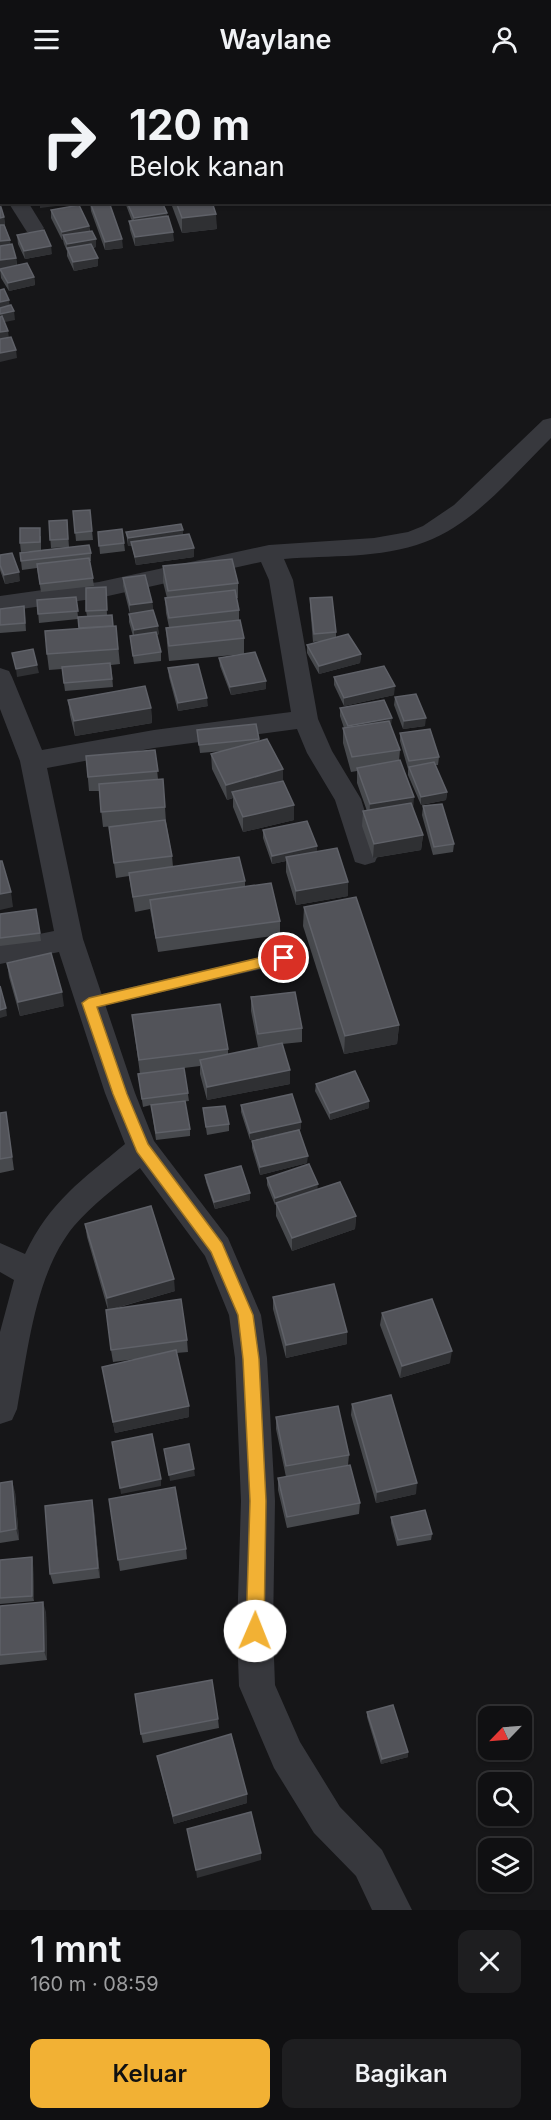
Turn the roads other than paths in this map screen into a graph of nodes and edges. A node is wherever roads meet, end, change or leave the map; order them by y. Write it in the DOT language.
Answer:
graph roads {
  1 [pos="19,204"];
  2 [pos="34,228"];
  3 [pos="551,425"];
  4 [pos="269,553"];
  5 [pos="0,604"];
  6 [pos="0,677"];
  7 [pos="305,719"];
  8 [pos="33,761"];
  9 [pos="365,855"];
  10 [pos="69,939"];
  11 [pos="0,953"];
  12 [pos="284,958"];
  13 [pos="89,1003"];
  14 [pos="142,1148"];
  15 [pos="0,1257"];
  16 [pos="32,1273"];
  17 [pos="0,1409"];
  18 [pos="393,1910"];
  1 -- 2 [label="street"];
  3 -- 4 [label="street"];
  4 -- 5 [label="street"];
  4 -- 7 [label="street"];
  6 -- 8 [label="street"];
  7 -- 8 [label="street"];
  7 -- 9 [label="street"];
  8 -- 10 [label="street"];
  10 -- 11 [label="street"];
  10 -- 13 [label="street"];
  12 -- 13 [label="lane"];
  13 -- 14 [label="street"];
  14 -- 16 [label="street"];
  14 -- 18 [label="street"];
  15 -- 16 [label="street"];
  16 -- 17 [label="street"];
}
